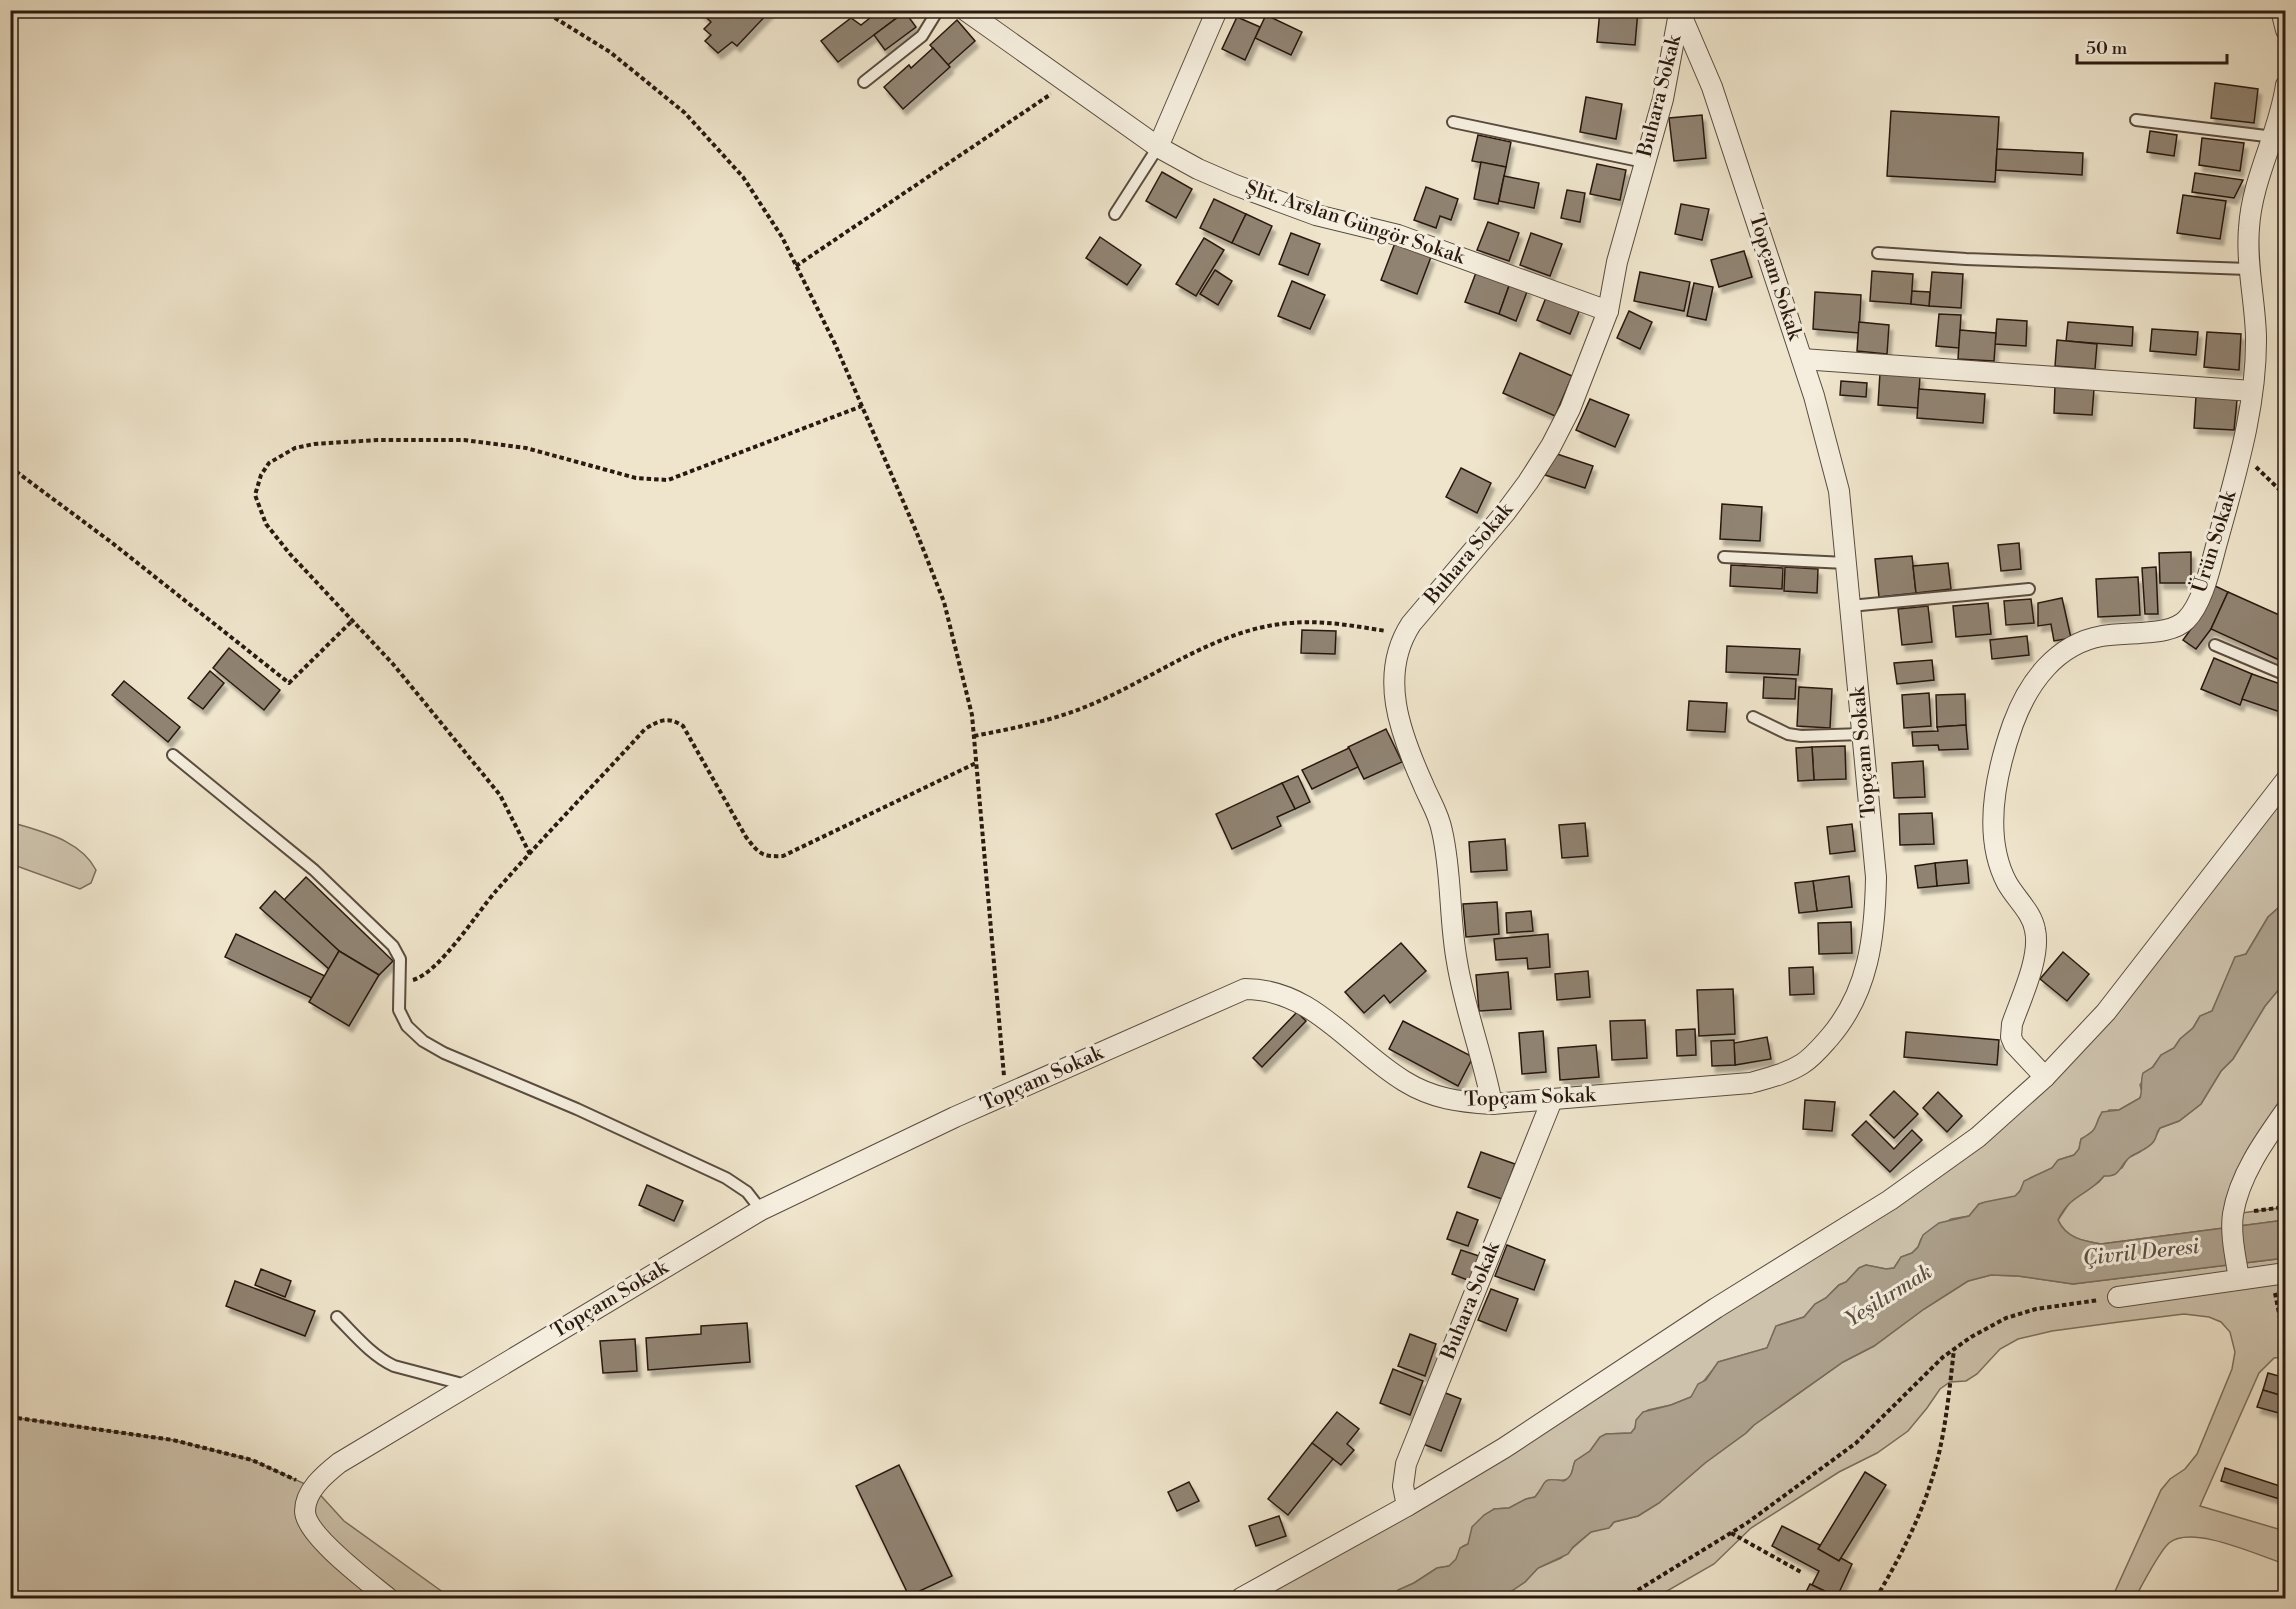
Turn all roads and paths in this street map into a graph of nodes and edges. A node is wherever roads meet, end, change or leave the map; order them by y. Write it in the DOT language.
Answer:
graph roads {
  1 [pos="542,10"];
  2 [pos="938,10"];
  3 [pos="965,10"];
  4 [pos="1217,10"];
  5 [pos="2281,10"];
  6 [pos="1679,12"];
  7 [pos="2286,30"];
  8 [pos="864,82"];
  9 [pos="1066,83"];
  10 [pos="2286,85"];
  11 [pos="2136,120"];
  12 [pos="1453,122"];
  13 [pos="2274,137"];
  14 [pos="1158,147"];
  15 [pos="1644,162"];
  16 [pos="1115,214"];
  17 [pos="1878,253"];
  18 [pos="796,266"];
  19 [pos="2248,269"];
  20 [pos="1608,311"];
  21 [pos="1802,358"];
  22 [pos="2252,391"];
  23 [pos="862,406"];
  24 [pos="2242,452"];
  25 [pos="10,466"];
  26 [pos="2286,496"];
  27 [pos="1724,556"];
  28 [pos="1846,563"];
  29 [pos="2029,589"];
  30 [pos="1850,606"];
  31 [pos="352,621"];
  32 [pos="1404,634"];
  33 [pos="2215,645"];
  34 [pos="2286,675"];
  35 [pos="1753,717"];
  36 [pos="1863,734"];
  37 [pos="974,736"];
  38 [pos="173,755"];
  39 [pos="976,763"];
  40 [pos="2286,780"];
  41 [pos="530,854"];
  42 [pos="399,982"];
  43 [pos="2045,1077"];
  44 [pos="1006,1095"];
  45 [pos="1552,1100"];
  46 [pos="1492,1104"];
  47 [pos="2286,1110"];
  48 [pos="2286,1207"];
  49 [pos="761,1210"];
  50 [pos="2233,1220"];
  51 [pos="2238,1271"];
  52 [pos="2279,1274"];
  53 [pos="2118,1297"];
  54 [pos="337,1317"];
  55 [pos="2286,1348"];
  56 [pos="1954,1349"];
  57 [pos="467,1385"];
  58 [pos="10,1417"];
  59 [pos="314,1488"];
  60 [pos="1407,1506"];
  61 [pos="1731,1533"];
  62 [pos="1801,1572"];
  63 [pos="388,1599"];
  64 [pos="1241,1599"];
  65 [pos="1624,1599"];
  66 [pos="1876,1599"];
  1 -- 18 [label="path"];
  2 -- 8 [label="lane"];
  3 -- 9 [label="street, Şht. Arslan Güngör Sokak"];
  4 -- 14 [label="street"];
  5 -- 7 [label="street"];
  6 -- 15 [label="street, Buhara Sokak"];
  6 -- 21 [label="street, Topçam Sokak"];
  9 -- 14 [label="street, Şht. Arslan Güngör Sokak"];
  9 -- 18 [label="path"];
  10 -- 13 [label="street, Ürün Sokak"];
  11 -- 13 [label="lane"];
  12 -- 15 [label="lane"];
  13 -- 19 [label="street, Ürün Sokak"];
  14 -- 16 [label="lane"];
  14 -- 20 [label="street, Şht. Arslan Güngör Sokak"];
  15 -- 20 [label="street, Buhara Sokak"];
  17 -- 19 [label="lane"];
  18 -- 23 [label="path"];
  19 -- 22 [label="street, Ürün Sokak"];
  20 -- 32 [label="street, Buhara Sokak"];
  21 -- 22 [label="street"];
  21 -- 28 [label="street, Topçam Sokak"];
  22 -- 24 [label="street, Ürün Sokak"];
  23 -- 31 [label="path"];
  23 -- 37 [label="path"];
  24 -- 26 [label="path"];
  24 -- 43 [label="street, Ürün Sokak"];
  25 -- 31 [label="path"];
  27 -- 28 [label="lane"];
  28 -- 30 [label="street, Topçam Sokak"];
  29 -- 30 [label="lane"];
  30 -- 36 [label="street, Topçam Sokak"];
  31 -- 41 [label="path"];
  32 -- 37 [label="path"];
  32 -- 46 [label="street, Buhara Sokak"];
  33 -- 34 [label="lane"];
  35 -- 36 [label="lane"];
  36 -- 45 [label="street, Topçam Sokak"];
  37 -- 39 [label="path"];
  38 -- 42 [label="lane"];
  39 -- 41 [label="path"];
  39 -- 44 [label="path"];
  40 -- 43 [label="street"];
  41 -- 42 [label="path"];
  42 -- 49 [label="lane"];
  43 -- 60 [label="street"];
  44 -- 46 [label="street, Topçam Sokak"];
  44 -- 49 [label="street, Topçam Sokak"];
  45 -- 46 [label="street, Topçam Sokak"];
  45 -- 60 [label="street, Buhara Sokak"];
  47 -- 50 [label="street"];
  48 -- 50 [label="path"];
  49 -- 57 [label="street, Topçam Sokak"];
  50 -- 51 [label="street"];
  51 -- 52 [label="street"];
  51 -- 53 [label="street"];
  52 -- 55 [label="path"];
  53 -- 56 [label="path"];
  54 -- 57 [label="lane"];
  56 -- 61 [label="path"];
  56 -- 66 [label="path"];
  57 -- 59 [label="street, Topçam Sokak"];
  58 -- 59 [label="path"];
  59 -- 63 [label="street"];
  60 -- 64 [label="street"];
  61 -- 62 [label="path"];
  61 -- 65 [label="path"];
}
